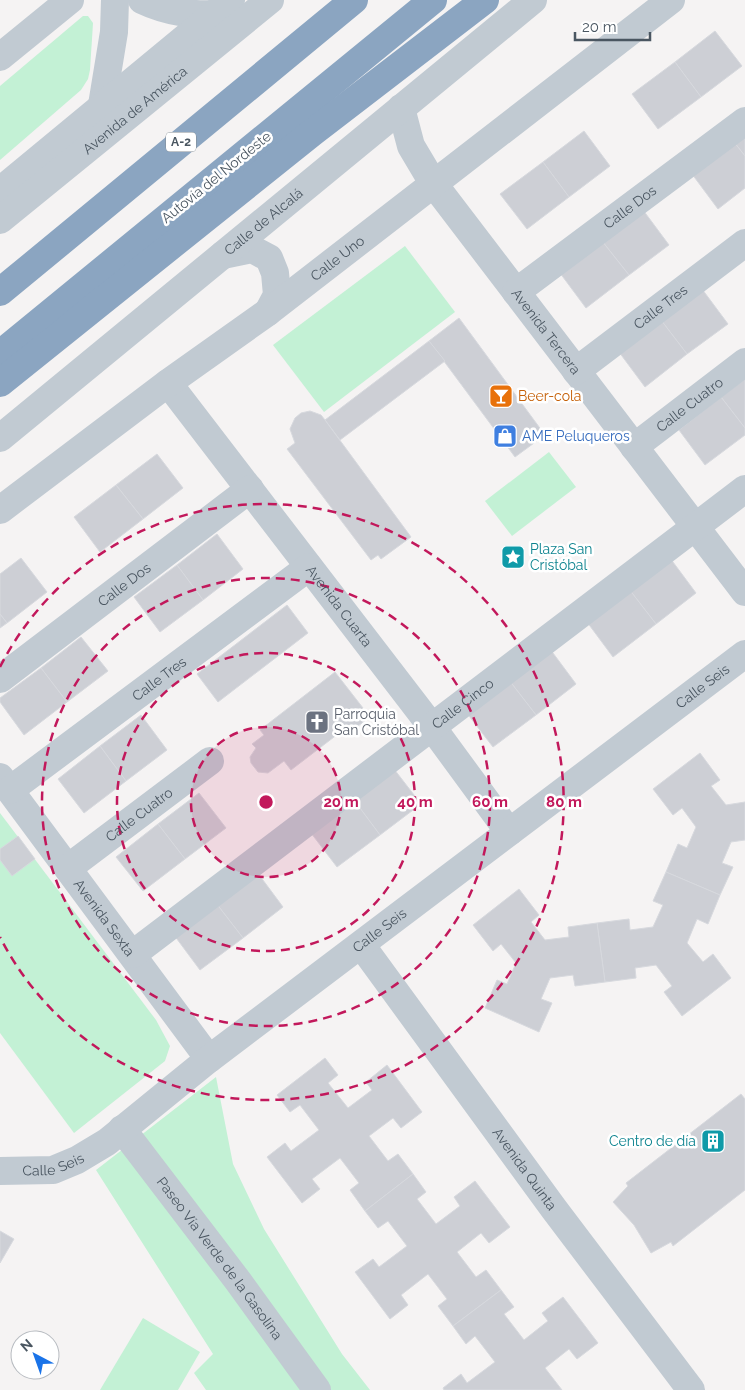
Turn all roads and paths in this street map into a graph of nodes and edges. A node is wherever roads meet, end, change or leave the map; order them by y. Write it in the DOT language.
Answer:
graph roads {
  1 [pos="70,0"];
  2 [pos="115,0"];
  3 [pos="142,0"];
  4 [pos="257,0"];
  5 [pos="270,0"];
  6 [pos="354,0"];
  7 [pos="433,0"];
  8 [pos="485,0"];
  9 [pos="671,0"];
  10 [pos="531,1"];
  11 [pos="219,5"];
  12 [pos="0,58"];
  13 [pos="188,66"];
  14 [pos="102,105"];
  15 [pos="401,108"];
  16 [pos="745,121"];
  17 [pos="433,183"];
  18 [pos="0,191"];
  19 [pos="0,220"];
  20 [pos="745,243"];
  21 [pos="223,255"];
  22 [pos="0,292"];
  23 [pos="516,292"];
  24 [pos="268,312"];
  25 [pos="0,354"];
  26 [pos="745,362"];
  27 [pos="576,371"];
  28 [pos="0,383"];
  29 [pos="168,383"];
  30 [pos="0,438"];
  31 [pos="634,447"];
  32 [pos="250,489"];
  33 [pos="745,489"];
  34 [pos="0,510"];
  35 [pos="695,527"];
  36 [pos="309,567"];
  37 [pos="745,592"];
  38 [pos="745,654"];
  39 [pos="0,679"];
  40 [pos="432,726"];
  41 [pos="210,761"];
  42 [pos="5,783"];
  43 [pos="509,832"];
  44 [pos="68,868"];
  45 [pos="362,946"];
  46 [pos="133,954"];
  47 [pos="209,1059"];
  48 [pos="122,1129"];
  49 [pos="0,1171"];
  50 [pos="316,1390"];
  51 [pos="691,1390"];
  1 -- 12 [label="street"];
  2 -- 14 [label="street"];
  3 -- 11 [label="street"];
  4 -- 11 [label="street"];
  5 -- 13 [label="street, Avenida de América"];
  6 -- 22 [label="highway, A-2"];
  7 -- 25 [label="highway, Autovía del Nordeste"];
  8 -- 28 [label="highway"];
  9 -- 17 [label="street, Calle Uno"];
  10 -- 15 [label="street, Calle de Alcalá"];
  11 -- 13 [label="street"];
  11 -- 14 [label="street, Avenida de América"];
  13 -- 19 [label="street, Avenida de América"];
  14 -- 18 [label="street, Avenida de América"];
  15 -- 17 [label="street, Avenida Tercera"];
  15 -- 21 [label="street, Calle de Alcalá"];
  16 -- 23 [label="street, Calle Dos"];
  17 -- 23 [label="street, Avenida Tercera"];
  17 -- 24 [label="street, Calle Uno"];
  20 -- 27 [label="street, Calle Tres"];
  21 -- 24 [label="street"];
  21 -- 30 [label="street, Calle de Alcalá"];
  23 -- 27 [label="street, Avenida Tercera"];
  24 -- 29 [label="street, Calle Uno"];
  26 -- 31 [label="street, Calle Cuatro"];
  27 -- 31 [label="street, Avenida Tercera"];
  29 -- 32 [label="street, Avenida Cuarta"];
  29 -- 34 [label="street, Calle Uno"];
  31 -- 35 [label="street, Avenida Tercera"];
  32 -- 36 [label="street, Avenida Cuarta"];
  32 -- 39 [label="street, Calle Dos"];
  33 -- 35 [label="street, Calle Cinco"];
  35 -- 37 [label="street, Avenida Tercera"];
  35 -- 40 [label="street, Calle Cinco"];
  36 -- 40 [label="street, Avenida Cuarta"];
  36 -- 42 [label="street, Calle Tres"];
  38 -- 43 [label="street, Calle Seis"];
  40 -- 43 [label="street, Avenida Cuarta"];
  40 -- 46 [label="street, Calle Cinco"];
  41 -- 44 [label="street, Calle Cuatro"];
  42 -- 44 [label="street, Avenida Sexta"];
  43 -- 45 [label="street, Calle Seis"];
  44 -- 46 [label="street, Avenida Sexta"];
  45 -- 47 [label="street, Calle Seis"];
  45 -- 51 [label="street, Avenida Quinta"];
  46 -- 47 [label="street, Avenida Sexta"];
  47 -- 48 [label="street, Calle Seis"];
  48 -- 49 [label="street, Calle Seis"];
  48 -- 50 [label="street, Paseo Vía Verde de la Gasolina"];
}
